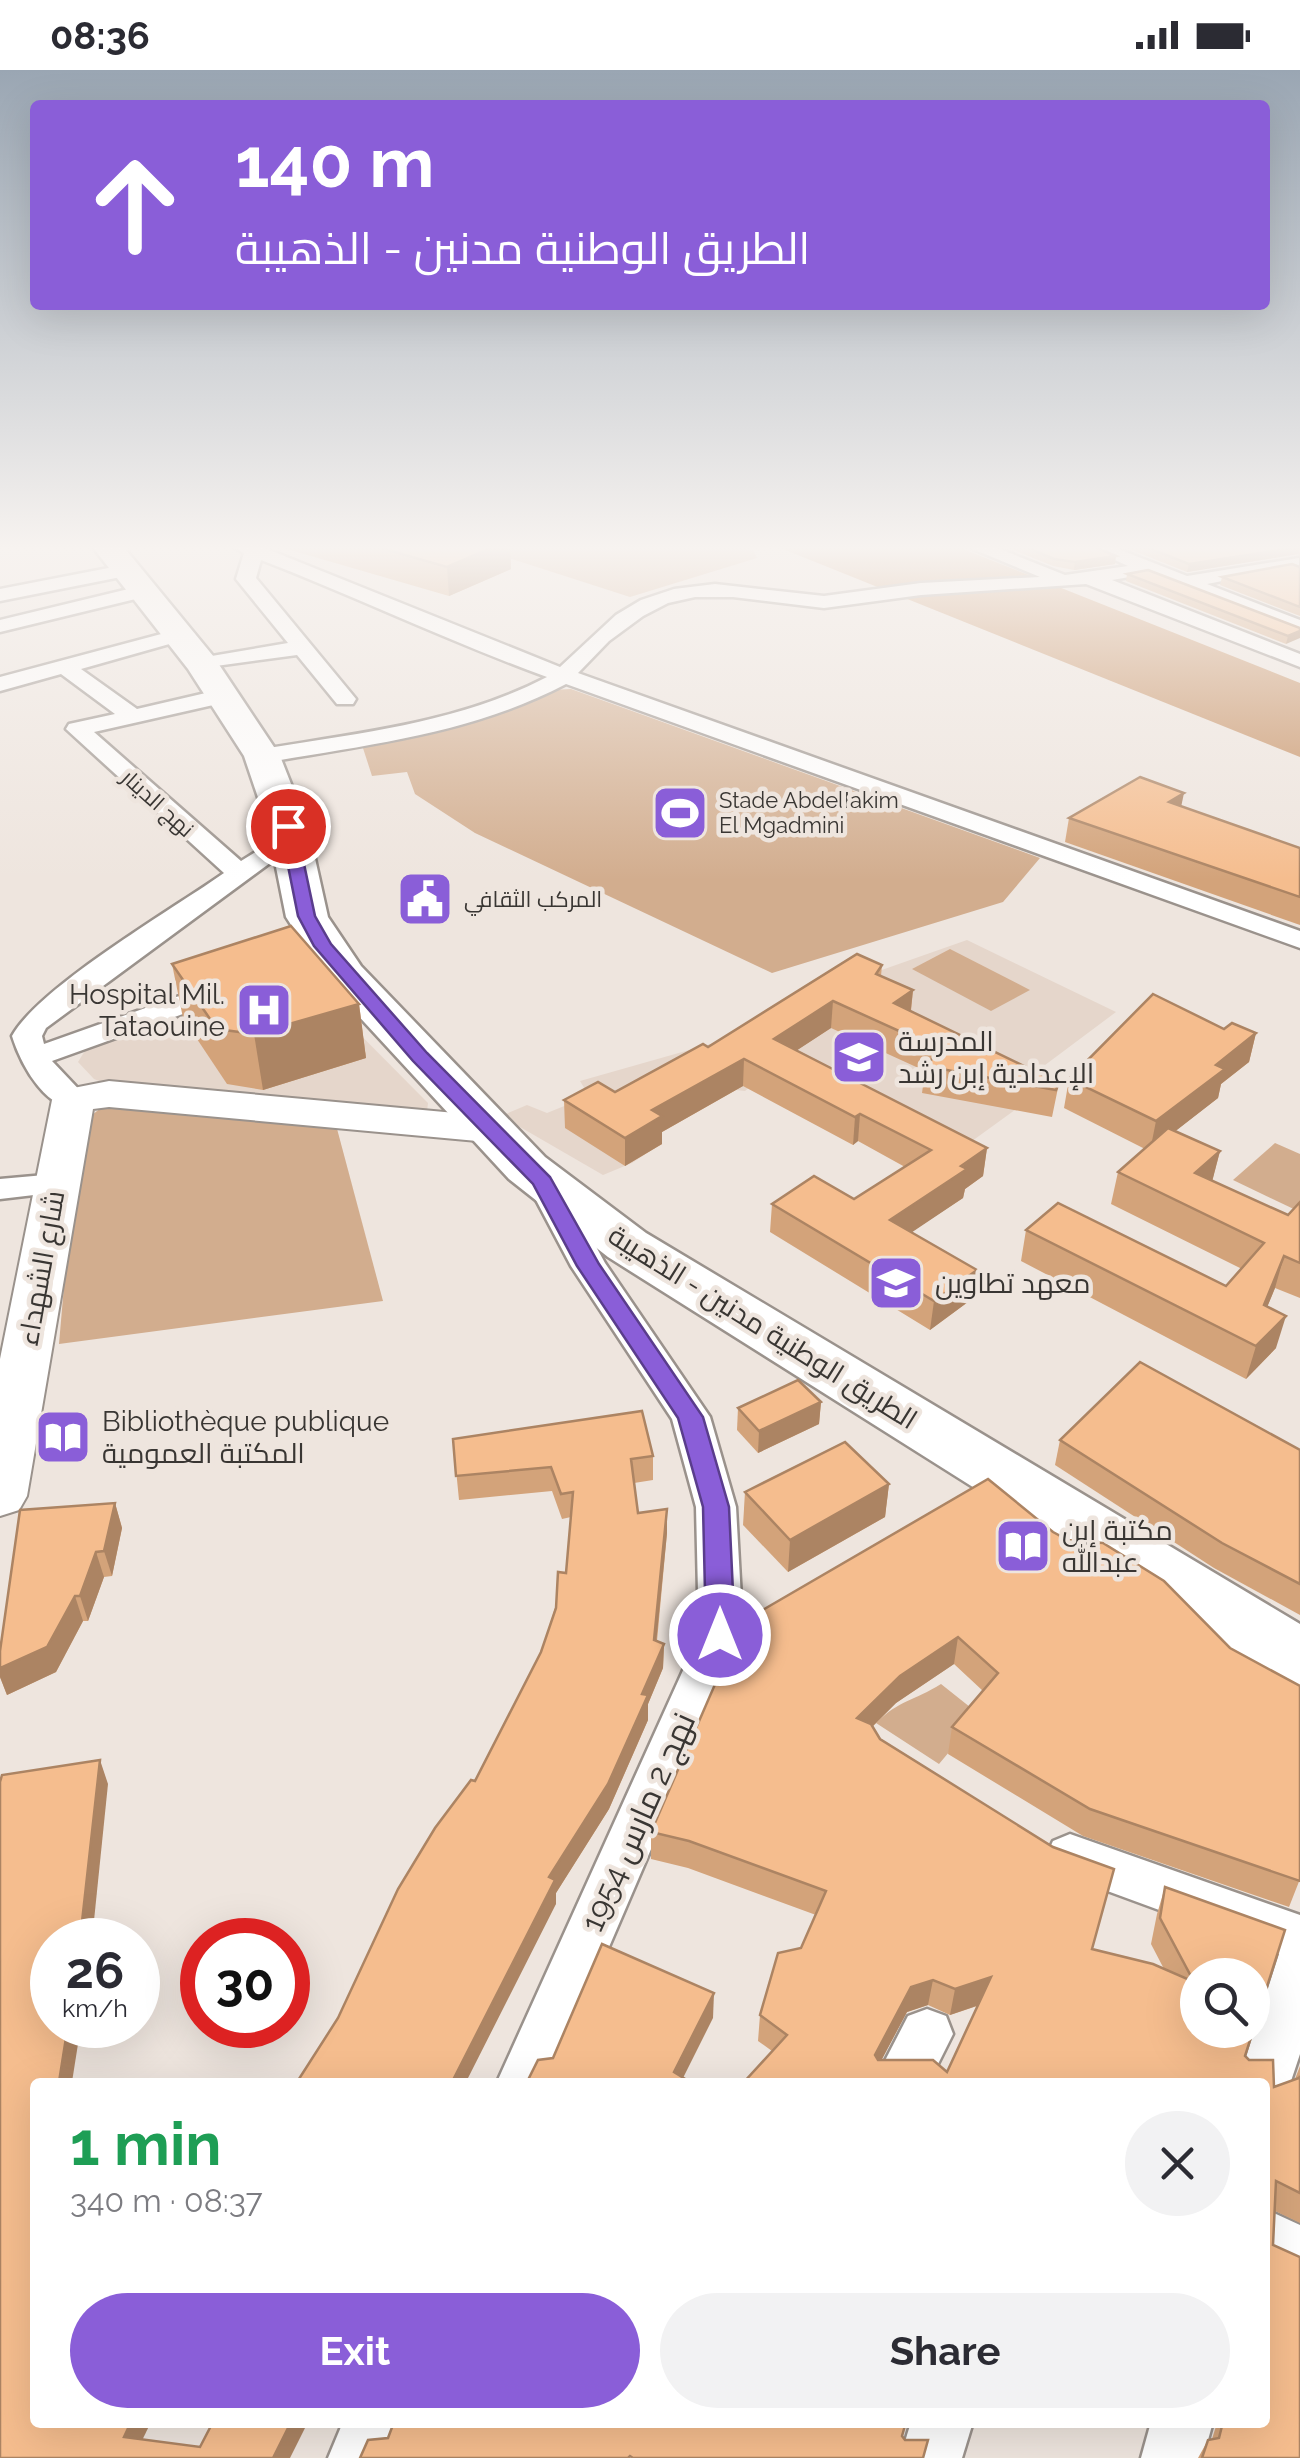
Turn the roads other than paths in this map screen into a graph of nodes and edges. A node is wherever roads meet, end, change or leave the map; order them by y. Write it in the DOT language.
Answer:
graph roads {
  1 [pos="195,656"];
  2 [pos="251,656"];
  3 [pos="307,656"];
  4 [pos="508,656"];
  5 [pos="579,656"];
  6 [pos="202,665"];
  7 [pos="65,667"];
  8 [pos="565,676"];
  9 [pos="0,684"];
  10 [pos="345,699"];
  11 [pos="130,716"];
  12 [pos="262,756"];
  13 [pos="291,838"];
  14 [pos="241,874"];
  15 [pos="1300,940"];
  16 [pos="254,979"];
  17 [pos="35,1058"];
  18 [pos="73,1100"];
  19 [pos="488,1129"];
  20 [pos="542,1181"];
  21 [pos="56,1184"];
  22 [pos="0,1189"];
  23 [pos="0,1496"];
  24 [pos="1300,1658"];
  25 [pos="1034,1835"];
  26 [pos="1300,1938"];
  27 [pos="1300,1963"];
  28 [pos="926,2034"];
  29 [pos="526,2078"];
  30 [pos="904,2078"];
  31 [pos="1266,2078"];
  32 [pos="1270,2241"];
  33 [pos="1300,2256"];
  34 [pos="371,2428"];
  35 [pos="940,2428"];
  36 [pos="1180,2428"];
  37 [pos="358,2458"];
  38 [pos="931,2458"];
  39 [pos="1172,2458"];
  1 -- 6 [label="main road, الطريق الوطنية مدنين - الذهيبة"];
  2 -- 6 [label="street"];
  3 -- 10 [label="street"];
  4 -- 8 [label="street"];
  5 -- 8 [label="street"];
  6 -- 7 [label="street"];
  6 -- 11 [label="street"];
  6 -- 12 [label="main road, الطريق الوطنية مدنين - الذهيبة"];
  7 -- 9 [label="street"];
  7 -- 11 [label="street"];
  8 -- 12 [label="street"];
  8 -- 15 [label="street"];
  11 -- 14 [label="street, نهج الدينار"];
  12 -- 13 [label="main road, الطريق الوطنية مدنين - الذهيبة"];
  13 -- 14 [label="street"];
  13 -- 19 [label="main road, الطريق الوطنية مدنين - الذهيبة"];
  14 -- 17 [label="street"];
  16 -- 17 [label="street"];
  17 -- 18 [label="street"];
  18 -- 19 [label="main road"];
  18 -- 21 [label="main road, شارع الشهداء"];
  19 -- 20 [label="main road, الطريق الوطنية مدنين - الذهيبة"];
  20 -- 24 [label="main road, الطريق الوطنية مدنين - الذهيبة"];
  20 -- 29 [label="street, نهج 2 مارس 1954"];
  21 -- 22 [label="street"];
  21 -- 23 [label="main road, شارع الشهداء"];
  25 -- 26 [label="street"];
  27 -- 31 [label="street"];
  28 -- 30 [label="street"];
  32 -- 33 [label="street"];
  34 -- 37 [label="street"];
  35 -- 38 [label="street"];
  36 -- 39 [label="street"];
}
